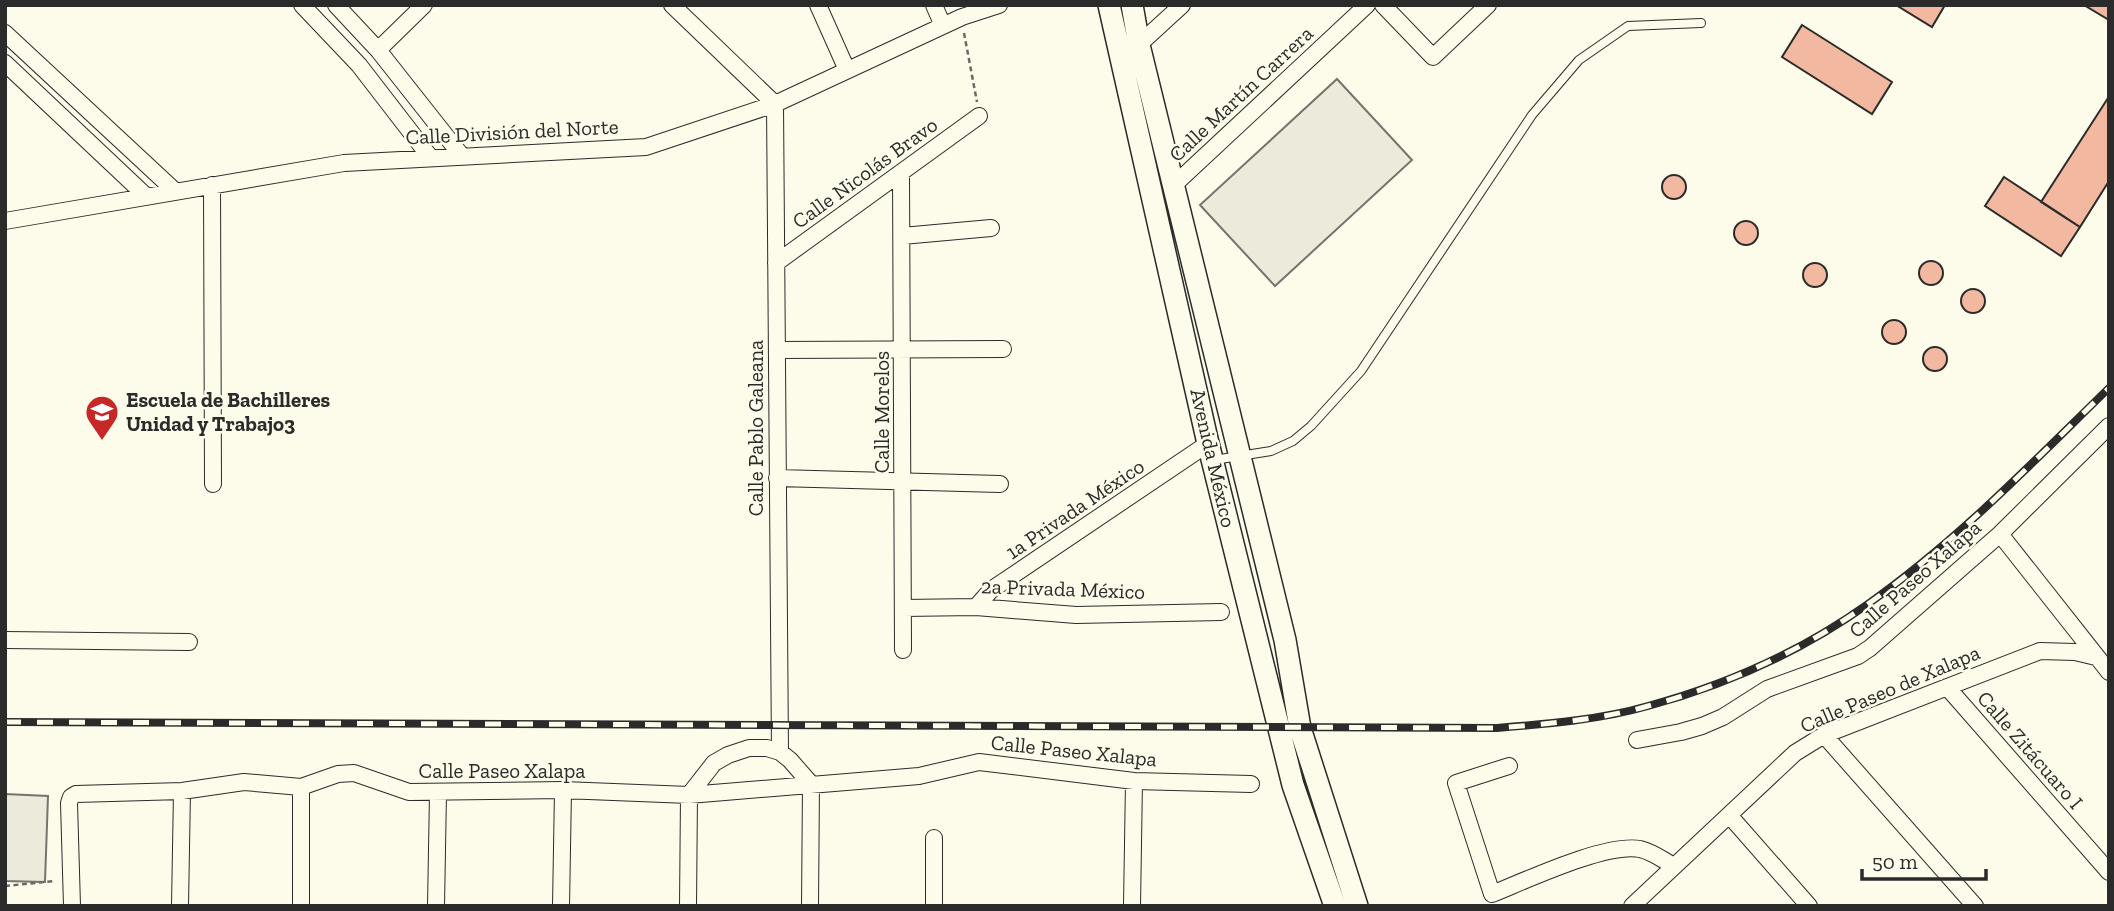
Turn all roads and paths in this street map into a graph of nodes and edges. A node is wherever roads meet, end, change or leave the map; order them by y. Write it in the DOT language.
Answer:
graph roads {
  1 [pos="302,5"];
  2 [pos="336,5"];
  3 [pos="424,5"];
  4 [pos="672,5"];
  5 [pos="818,5"];
  6 [pos="934,5"];
  7 [pos="999,5"];
  8 [pos="1109,5"];
  9 [pos="1132,5"];
  10 [pos="1182,5"];
  11 [pos="1367,5"];
  12 [pos="1383,5"];
  13 [pos="1488,5"];
  14 [pos="962,18"];
  15 [pos="1701,23"];
  16 [pos="943,26"];
  17 [pos="5,33"];
  18 [pos="1139,45"];
  19 [pos="377,50"];
  20 [pos="1121,58"];
  21 [pos="5,63"];
  22 [pos="848,71"];
  23 [pos="775,104"];
  24 [pos="979,116"];
  25 [pos="461,155"];
  26 [pos="430,157"];
  27 [pos="901,174"];
  28 [pos="1175,184"];
  29 [pos="212,185"];
  30 [pos="175,191"];
  31 [pos="146,196"];
  32 [pos="5,221"];
  33 [pos="991,228"];
  34 [pos="902,236"];
  35 [pos="776,263"];
  36 [pos="1003,349"];
  37 [pos="777,350"];
  38 [pos="903,351"];
  39 [pos="2109,426"];
  40 [pos="1206,454"];
  41 [pos="1240,456"];
  42 [pos="778,478"];
  43 [pos="904,480"];
  44 [pos="213,484"];
  45 [pos="1000,484"];
  46 [pos="2000,534"];
  47 [pos="976,607"];
  48 [pos="903,608"];
  49 [pos="1221,612"];
  50 [pos="5,640"];
  51 [pos="1285,640"];
  52 [pos="189,642"];
  53 [pos="1257,644"];
  54 [pos="903,650"];
  55 [pos="2096,657"];
  56 [pos="2109,672"];
  57 [pos="1947,687"];
  58 [pos="1824,735"];
  59 [pos="1637,740"];
  60 [pos="780,752"];
  61 [pos="1509,766"];
  62 [pos="1134,781"];
  63 [pos="811,784"];
  64 [pos="1251,784"];
  65 [pos="301,787"];
  66 [pos="563,790"];
  67 [pos="182,791"];
  68 [pos="438,793"];
  69 [pos="689,795"];
  70 [pos="1729,815"];
  71 [pos="934,838"];
  72 [pos="1674,866"];
  73 [pos="2109,872"];
  74 [pos="71,880"];
  75 [pos="5,886"];
  76 [pos="1640,903"];
  77 [pos="72,906"];
  78 [pos="180,906"];
  79 [pos="301,906"];
  80 [pos="436,906"];
  81 [pos="561,906"];
  82 [pos="688,906"];
  83 [pos="810,906"];
  84 [pos="934,906"];
  85 [pos="1132,906"];
  86 [pos="1335,906"];
  87 [pos="1357,906"];
  88 [pos="1809,906"];
  89 [pos="1975,906"];
  1 -- 26 [label="street"];
  2 -- 19 [label="street"];
  3 -- 19 [label="street"];
  4 -- 23 [label="street"];
  5 -- 22 [label="street"];
  6 -- 16 [label="street"];
  7 -- 14 [label="street, Calle División del Norte"];
  8 -- 20 [label="main road, Avenida México"];
  9 -- 18 [label="main road, Avenida México"];
  10 -- 18 [label="street"];
  11 -- 28 [label="street, Calle Martín Carrera"];
  12 -- 13 [label="street"];
  14 -- 16 [label="street, Calle División del Norte"];
  14 -- 24 [label="path"];
  15 -- 41 [label="lane"];
  16 -- 22 [label="street, Calle División del Norte"];
  17 -- 30 [label="street"];
  18 -- 20 [label="street"];
  18 -- 28 [label="main road, Avenida México"];
  19 -- 25 [label="street"];
  20 -- 40 [label="main road, Avenida México"];
  21 -- 31 [label="street"];
  22 -- 23 [label="street, Calle División del Norte"];
  23 -- 25 [label="street, Calle División del Norte"];
  23 -- 35 [label="street, Calle Pablo Galeana"];
  24 -- 27 [label="street, Calle Nicolás Bravo"];
  25 -- 26 [label="street, Calle División del Norte"];
  26 -- 29 [label="street, Calle División del Norte"];
  27 -- 34 [label="street, Calle Morelos"];
  27 -- 35 [label="street, Calle Nicolás Bravo"];
  28 -- 41 [label="main road, Avenida México"];
  29 -- 30 [label="street, Calle División del Norte"];
  29 -- 44 [label="street"];
  30 -- 31 [label="street, Calle División del Norte"];
  31 -- 32 [label="street, Calle División del Norte"];
  33 -- 34 [label="street"];
  34 -- 38 [label="street, Calle Morelos"];
  35 -- 37 [label="street, Calle Pablo Galeana"];
  36 -- 38 [label="street"];
  37 -- 38 [label="street"];
  37 -- 42 [label="street, Calle Pablo Galeana"];
  38 -- 43 [label="street, Calle Morelos"];
  39 -- 46 [label="street, Calle Paseo Xalapa"];
  40 -- 41 [label="lane"];
  40 -- 47 [label="street, 1a Privada México"];
  40 -- 53 [label="main road, Avenida México"];
  41 -- 51 [label="main road, Avenida México"];
  42 -- 43 [label="street"];
  42 -- 60 [label="street, Calle Pablo Galeana"];
  43 -- 45 [label="street"];
  43 -- 48 [label="street, Calle Morelos"];
  46 -- 55 [label="street"];
  46 -- 59 [label="street, Calle Paseo Xalapa"];
  47 -- 48 [label="street, 2a Privada México"];
  47 -- 49 [label="street, 2a Privada México"];
  48 -- 54 [label="street, Calle Morelos"];
  50 -- 52 [label="street"];
  51 -- 53 [label="main road"];
  51 -- 87 [label="main road, Avenida México"];
  53 -- 86 [label="main road, Avenida México"];
  55 -- 56 [label="street"];
  55 -- 57 [label="street, Calle Paseo de Xalapa"];
  57 -- 58 [label="street, Calle Paseo de Xalapa"];
  57 -- 73 [label="street, Calle Zitácuaro I"];
  58 -- 70 [label="street, Calle Paseo de Xalapa"];
  58 -- 89 [label="street"];
  60 -- 63 [label="street"];
  60 -- 69 [label="street"];
  61 -- 72 [label="street"];
  62 -- 63 [label="street, Calle Paseo Xalapa"];
  62 -- 64 [label="street, Calle Paseo Xalapa"];
  62 -- 85 [label="street"];
  63 -- 69 [label="street, Calle Paseo Xalapa"];
  63 -- 83 [label="street"];
  65 -- 67 [label="street, Calle Paseo Xalapa"];
  65 -- 68 [label="street, Calle Paseo Xalapa"];
  65 -- 79 [label="street"];
  66 -- 68 [label="street, Calle Paseo Xalapa"];
  66 -- 69 [label="street, Calle Paseo Xalapa"];
  66 -- 81 [label="street"];
  67 -- 74 [label="street, Calle Paseo Xalapa"];
  67 -- 78 [label="street"];
  68 -- 80 [label="street"];
  69 -- 82 [label="street"];
  70 -- 72 [label="street, Calle Paseo de Xalapa"];
  70 -- 88 [label="street"];
  71 -- 84 [label="street"];
  72 -- 76 [label="street, Calle Paseo de Xalapa"];
  74 -- 75 [label="path"];
  74 -- 77 [label="street"];
}
